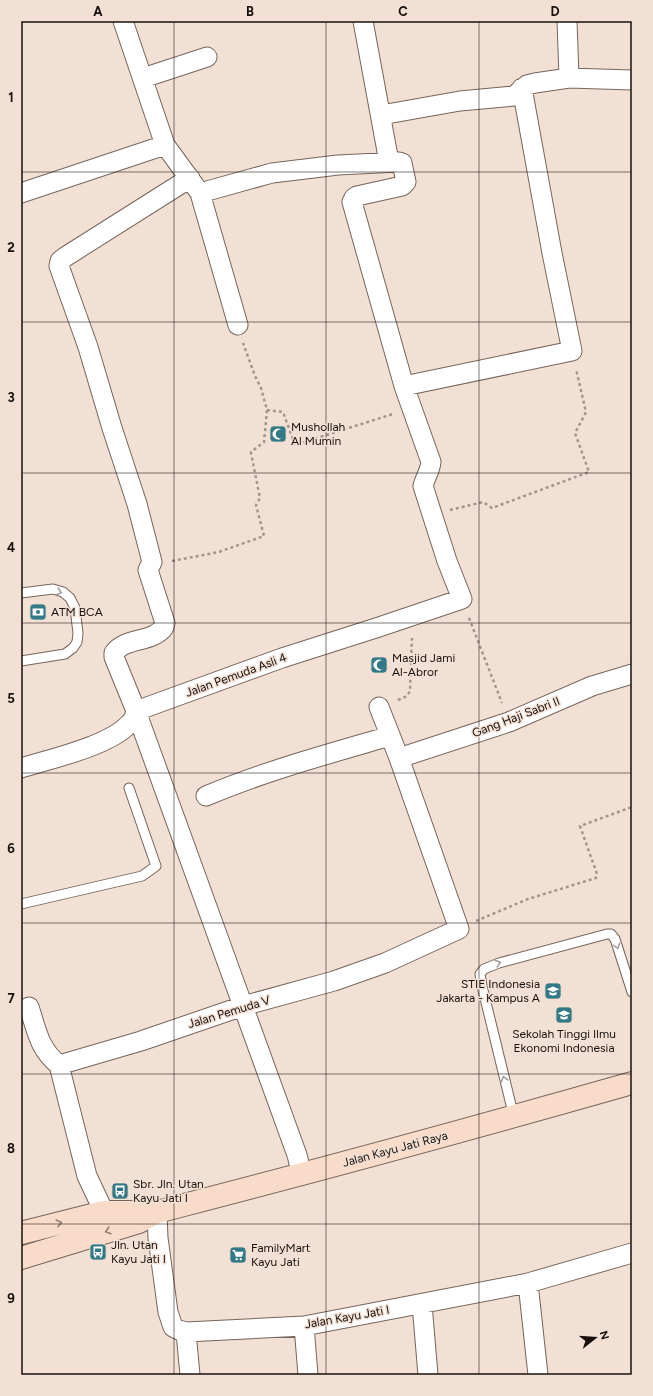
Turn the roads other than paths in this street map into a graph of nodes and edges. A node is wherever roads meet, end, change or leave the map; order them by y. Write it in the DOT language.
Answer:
graph roads {
  1 [pos="123,21"];
  2 [pos="363,21"];
  3 [pos="567,21"];
  4 [pos="207,57"];
  5 [pos="143,78"];
  6 [pos="569,78"];
  7 [pos="632,80"];
  8 [pos="522,88"];
  9 [pos="380,115"];
  10 [pos="165,144"];
  11 [pos="389,162"];
  12 [pos="195,186"];
  13 [pos="21,193"];
  14 [pos="238,325"];
  15 [pos="404,386"];
  16 [pos="21,593"];
  17 [pos="21,661"];
  18 [pos="632,674"];
  19 [pos="379,708"];
  20 [pos="136,711"];
  21 [pos="390,736"];
  22 [pos="399,758"];
  23 [pos="21,768"];
  24 [pos="129,788"];
  25 [pos="206,796"];
  26 [pos="21,904"];
  27 [pos="632,992"];
  28 [pos="243,1006"];
  29 [pos="29,1007"];
  30 [pos="59,1066"];
  31 [pos="632,1084"];
  32 [pos="514,1117"];
  33 [pos="302,1175"];
  34 [pos="104,1212"];
  35 [pos="157,1212"];
  36 [pos="21,1233"];
  37 [pos="632,1253"];
  38 [pos="21,1258"];
  39 [pos="528,1283"];
  40 [pos="422,1304"];
  41 [pos="304,1326"];
  42 [pos="186,1332"];
  43 [pos="190,1375"];
  44 [pos="308,1375"];
  45 [pos="428,1375"];
  46 [pos="538,1375"];
  1 -- 5 [label="street"];
  2 -- 9 [label="street"];
  3 -- 6 [label="street"];
  4 -- 5 [label="street"];
  5 -- 10 [label="street"];
  6 -- 7 [label="street"];
  6 -- 8 [label="street"];
  8 -- 9 [label="street"];
  8 -- 15 [label="street"];
  9 -- 11 [label="street"];
  10 -- 12 [label="street"];
  10 -- 13 [label="street"];
  11 -- 12 [label="street"];
  11 -- 15 [label="street"];
  12 -- 14 [label="street"];
  12 -- 20 [label="street"];
  15 -- 20 [label="street, Jalan Pemuda Asli 4"];
  16 -- 17 [label="lane, one-way"];
  18 -- 22 [label="street, Gang Haji Sabri II"];
  19 -- 21 [label="street"];
  20 -- 23 [label="street"];
  20 -- 28 [label="street"];
  21 -- 22 [label="street"];
  21 -- 25 [label="street"];
  22 -- 28 [label="street, Jalan Pemuda V"];
  24 -- 26 [label="lane"];
  32 -- 27 [label="lane, one-way"];
  28 -- 30 [label="street, Jalan Pemuda V"];
  28 -- 33 [label="street"];
  29 -- 30 [label="street"];
  30 -- 34 [label="street"];
  31 -- 32 [label="main road, Jalan Kayu Jati Raya"];
  32 -- 33 [label="main road, Jalan Kayu Jati Raya"];
  33 -- 35 [label="main road, Jalan Kayu Jati Raya"];
  34 -- 35 [label="main road, Jalan Kayu Jati Raya"];
  36 -- 34 [label="main road, Jalan Kayu Jati Raya, one-way"];
  35 -- 38 [label="main road, Jalan Kayu Jati Raya, one-way"];
  35 -- 42 [label="street"];
  37 -- 39 [label="street, Jalan Kayu Jati I"];
  39 -- 40 [label="street, Jalan Kayu Jati I"];
  39 -- 46 [label="street"];
  40 -- 41 [label="street, Jalan Kayu Jati I"];
  40 -- 45 [label="street"];
  41 -- 42 [label="street, Jalan Kayu Jati I"];
  41 -- 44 [label="street"];
  42 -- 43 [label="street"];
}
